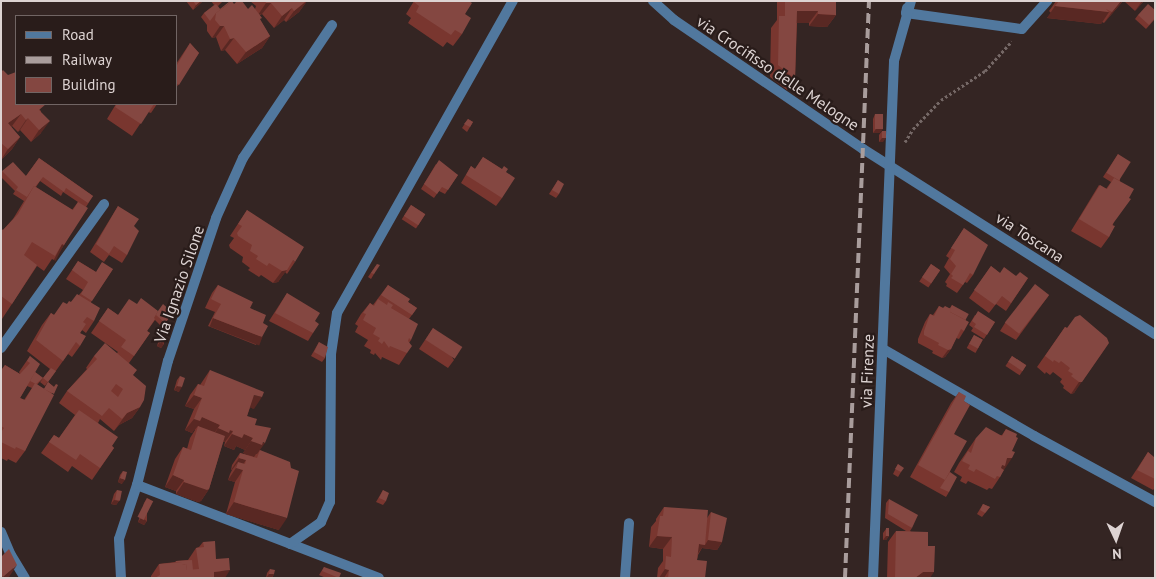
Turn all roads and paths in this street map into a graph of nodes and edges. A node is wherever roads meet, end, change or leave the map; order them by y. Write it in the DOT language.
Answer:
graph roads {
  1 [pos="513,1"];
  2 [pos="653,1"];
  3 [pos="910,1"];
  4 [pos="1047,1"];
  5 [pos="906,12"];
  6 [pos="332,25"];
  7 [pos="1022,29"];
  8 [pos="904,144"];
  9 [pos="890,166"];
  10 [pos="104,204"];
  11 [pos="1155,334"];
  12 [pos="1,348"];
  13 [pos="883,349"];
  14 [pos="137,485"];
  15 [pos="1155,502"];
  16 [pos="629,523"];
  17 [pos="1,532"];
  18 [pos="290,544"];
  19 [pos="25,578"];
  20 [pos="122,578"];
  21 [pos="379,578"];
  22 [pos="626,578"];
  23 [pos="873,578"];
  1 -- 18 [label="street"];
  2 -- 9 [label="street, via Crocifisso delle Melogne"];
  3 -- 5 [label="street, via Firenze"];
  4 -- 7 [label="street"];
  5 -- 7 [label="street"];
  5 -- 9 [label="street, via Firenze"];
  6 -- 14 [label="street, Via Ignazio Silone"];
  7 -- 8 [label="path"];
  9 -- 11 [label="street, via Toscana"];
  9 -- 13 [label="street, via Firenze"];
  10 -- 12 [label="street"];
  13 -- 15 [label="street"];
  13 -- 23 [label="street, via Firenze"];
  14 -- 18 [label="street"];
  14 -- 20 [label="street, Via Ignazio Silone"];
  16 -- 22 [label="street"];
  17 -- 19 [label="street"];
  18 -- 21 [label="street"];
}
